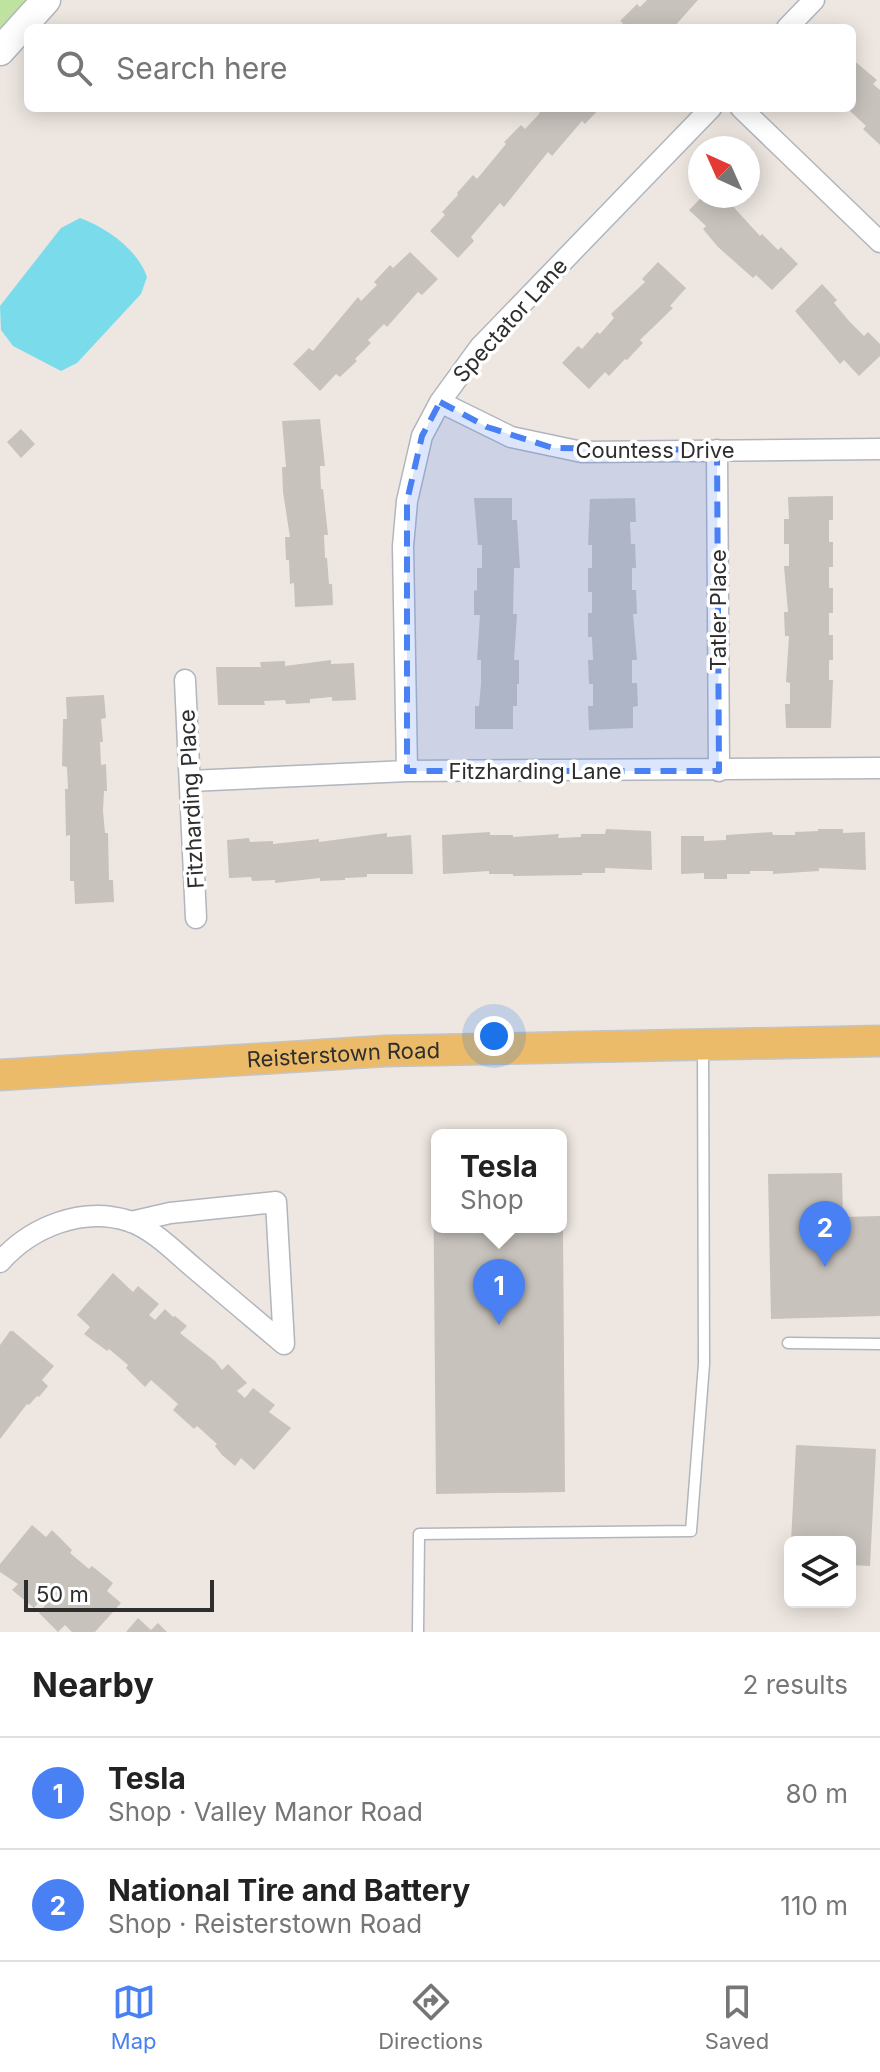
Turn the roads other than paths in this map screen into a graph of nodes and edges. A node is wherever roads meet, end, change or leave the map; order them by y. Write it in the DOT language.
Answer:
graph roads {
  1 [pos="46,0"];
  2 [pos="814,0"];
  3 [pos="24,24"];
  4 [pos="24,24"];
  5 [pos="791,24"];
  6 [pos="0,51"];
  7 [pos="707,112"];
  8 [pos="745,112"];
  9 [pos="880,242"];
  10 [pos="440,402"];
  11 [pos="880,449"];
  12 [pos="717,450"];
  13 [pos="185,680"];
  14 [pos="880,768"];
  15 [pos="407,771"];
  16 [pos="719,771"];
  17 [pos="190,781"];
  18 [pos="196,918"];
  19 [pos="880,1041"];
  20 [pos="703,1044"];
  21 [pos="0,1075"];
  22 [pos="131,1222"];
  23 [pos="0,1262"];
  24 [pos="788,1343"];
  25 [pos="880,1344"];
  26 [pos="418,1632"];
  1 -- 3 [label="main road"];
  2 -- 5 [label="street"];
  4 -- 6 [label="main road"];
  7 -- 10 [label="street, Spectator Lane"];
  8 -- 9 [label="street"];
  10 -- 12 [label="street, Countess Drive"];
  10 -- 15 [label="street, Spectator Lane"];
  11 -- 12 [label="street, Countess Drive"];
  12 -- 16 [label="street, Tatler Place"];
  13 -- 17 [label="street, Fitzharding Place"];
  14 -- 16 [label="street, Fitzharding Lane"];
  15 -- 16 [label="street, Fitzharding Lane"];
  15 -- 17 [label="street, Fitzharding Lane"];
  17 -- 18 [label="street, Fitzharding Place"];
  19 -- 20 [label="main road, Reisterstown Road"];
  20 -- 21 [label="main road, Reisterstown Road"];
  20 -- 26 [label="lane"];
  22 -- 22 [label="street"];
  22 -- 23 [label="street"];
  24 -- 25 [label="lane"];
}
